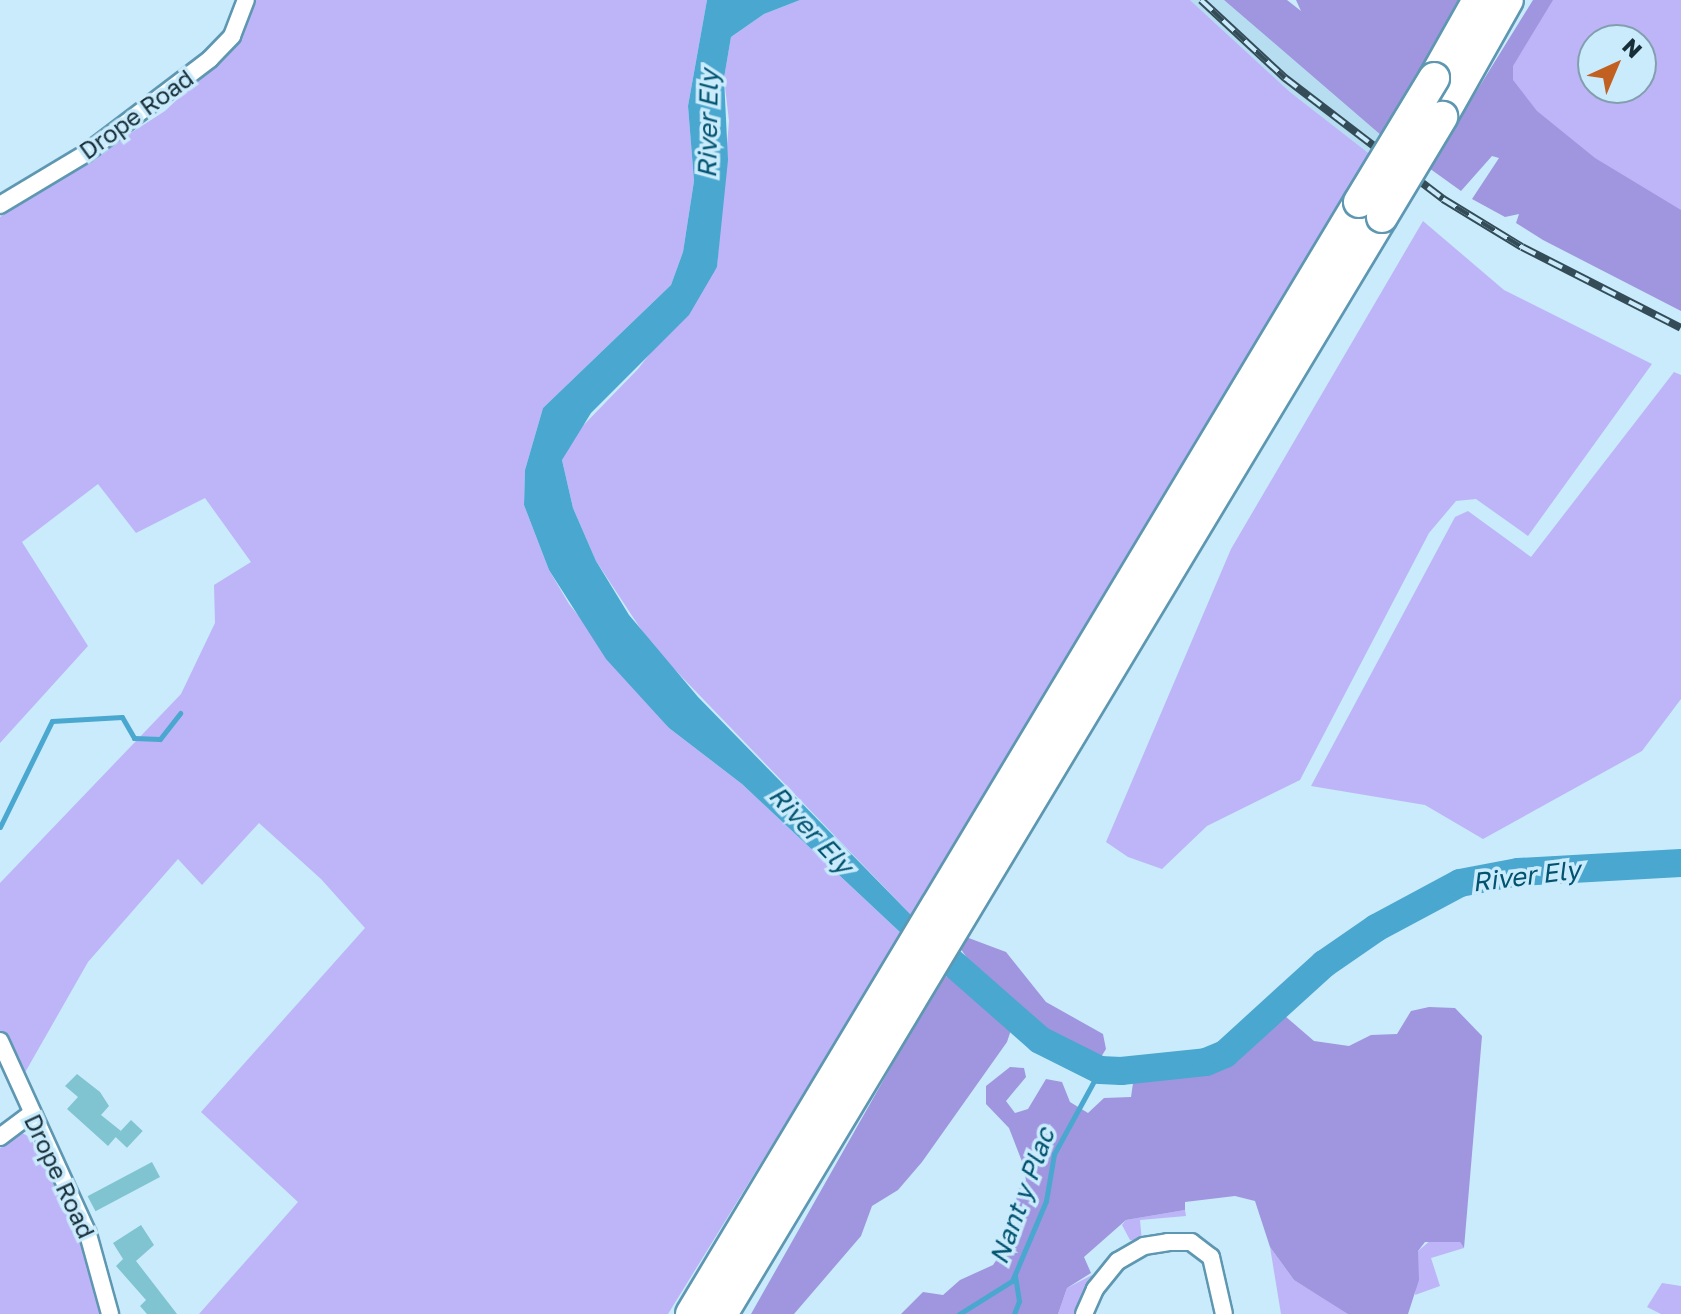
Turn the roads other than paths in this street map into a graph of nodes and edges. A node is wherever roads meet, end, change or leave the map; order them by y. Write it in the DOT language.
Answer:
graph roads {
  1 [pos="246,0"];
  2 [pos="1478,0"];
  3 [pos="1510,0"];
  4 [pos="0,205"];
  5 [pos="1370,210"];
  6 [pos="875,1034"];
  7 [pos="0,1041"];
  8 [pos="31,1114"];
  9 [pos="0,1137"];
  10 [pos="110,1314"];
  11 [pos="691,1314"];
  12 [pos="722,1314"];
  13 [pos="1084,1314"];
  14 [pos="1224,1314"];
  1 -- 4 [label="street, Drope Road"];
  2 -- 5 [label="highway, bridge"];
  3 -- 5 [label="highway, bridge"];
  5 -- 6 [label="highway"];
  6 -- 11 [label="highway"];
  6 -- 12 [label="highway"];
  7 -- 8 [label="street, Drope Road"];
  8 -- 9 [label="street"];
  8 -- 10 [label="street, Drope Road"];
  13 -- 14 [label="street"];
}
